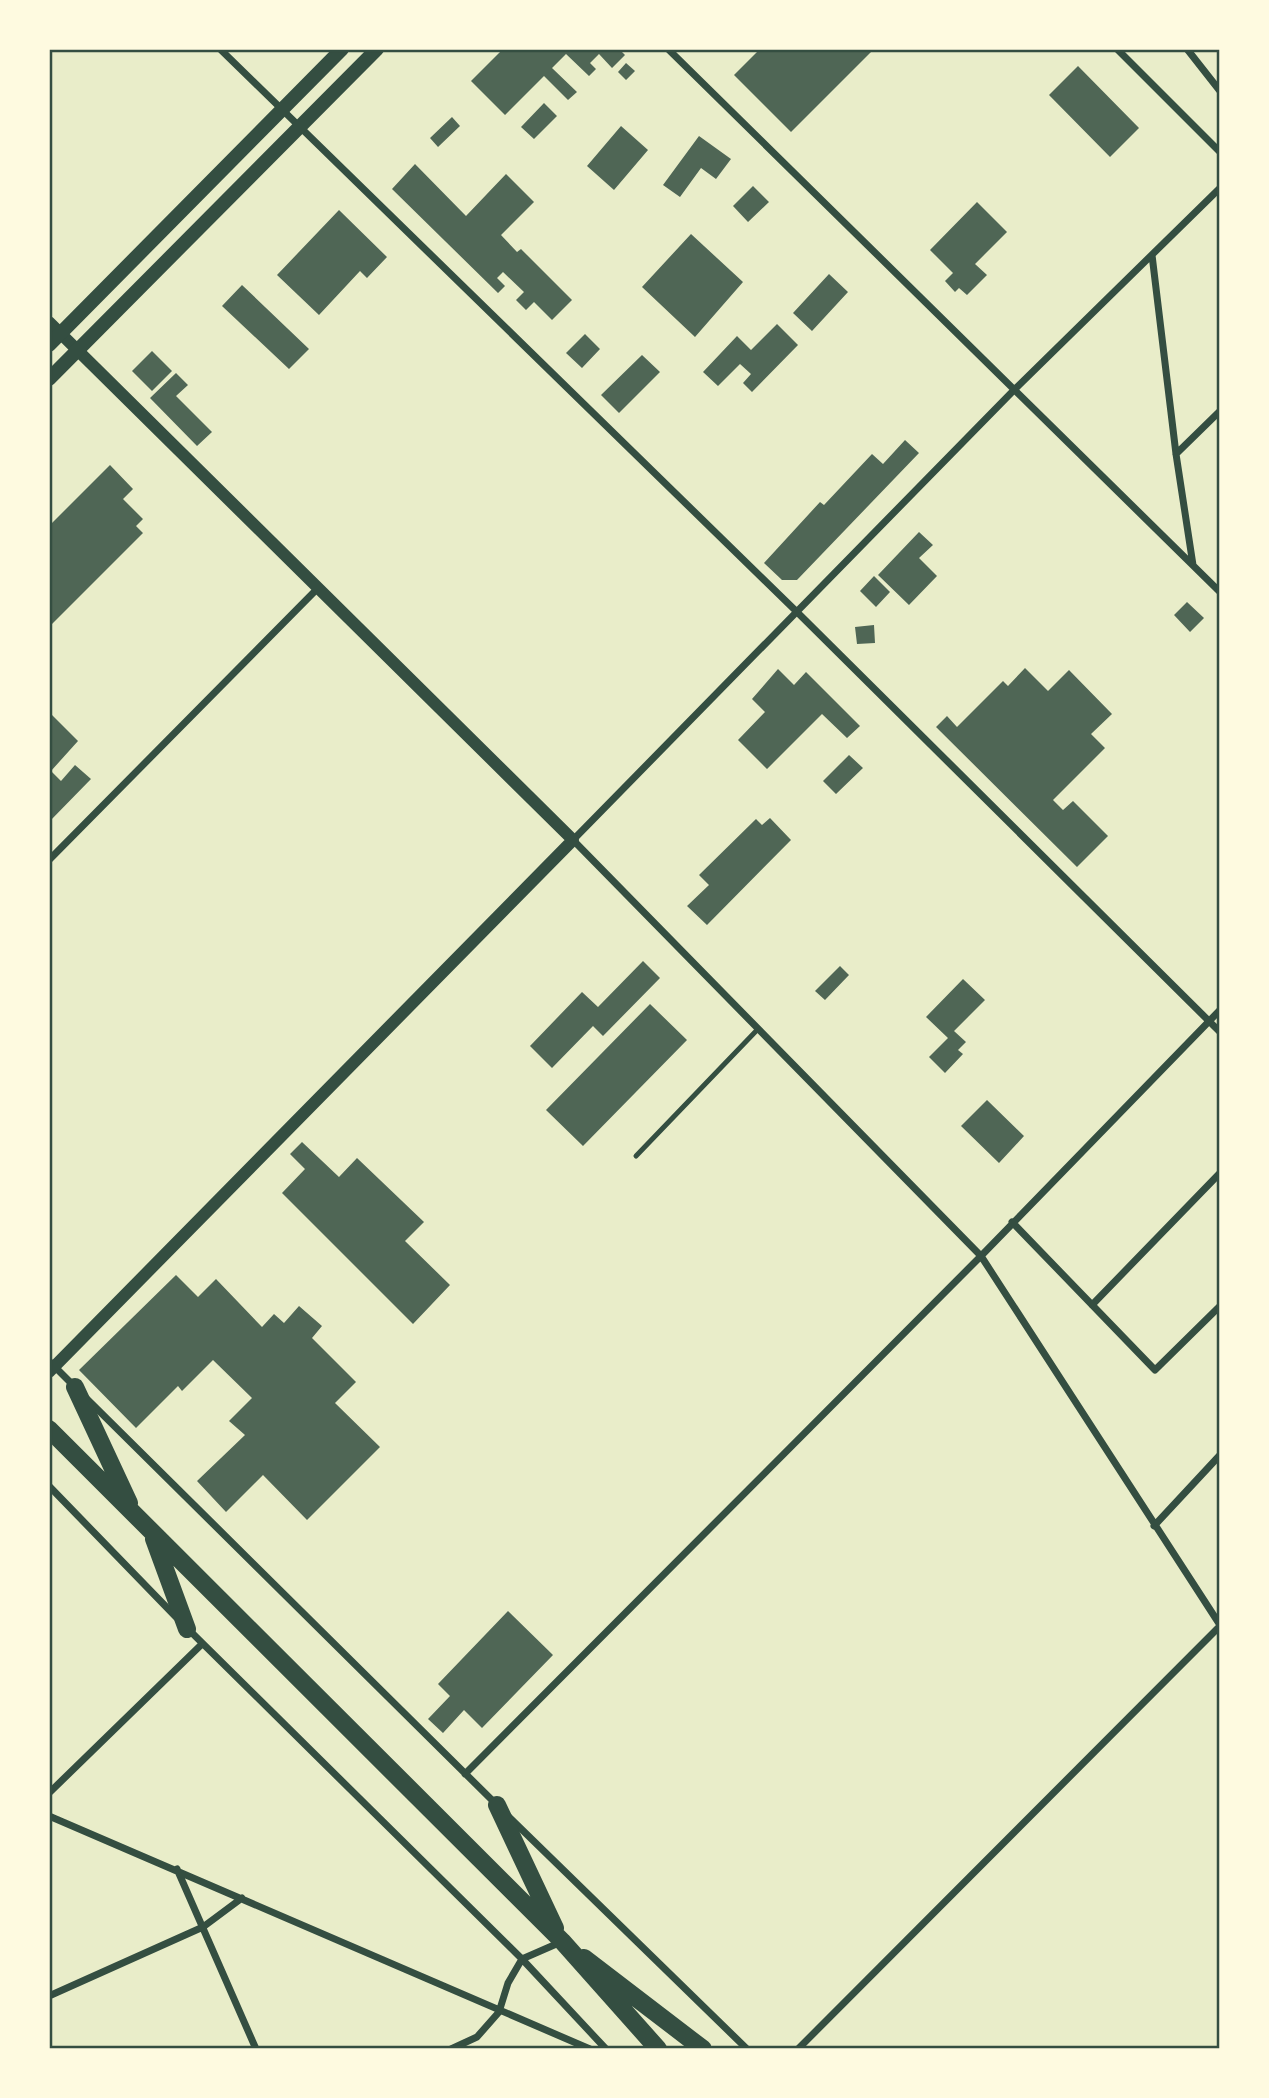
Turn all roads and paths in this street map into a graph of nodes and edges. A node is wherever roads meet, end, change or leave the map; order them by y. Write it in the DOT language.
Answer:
graph roads {
  1 [pos="220,49"];
  2 [pos="342,49"];
  3 [pos="377,49"];
  4 [pos="668,49"];
  5 [pos="1117,49"];
  6 [pos="1187,49"];
  7 [pos="1220,91"];
  8 [pos="282,109"];
  9 [pos="301,125"];
  10 [pos="1220,152"];
  11 [pos="1220,188"];
  12 [pos="1152,255"];
  13 [pos="49,322"];
  14 [pos="61,333"];
  15 [pos="49,345"];
  16 [pos="78,351"];
  17 [pos="49,380"];
  18 [pos="1014,390"];
  19 [pos="1220,411"];
  20 [pos="1176,454"];
  21 [pos="1193,566"];
  22 [pos="318,588"];
  23 [pos="1220,592"];
  24 [pos="797,612"];
  25 [pos="573,840"];
  26 [pos="49,860"];
  27 [pos="1220,1010"];
  28 [pos="1208,1021"];
  29 [pos="758,1029"];
  30 [pos="1220,1032"];
  31 [pos="636,1156"];
  32 [pos="1220,1173"];
  33 [pos="1012,1222"];
  34 [pos="981,1256"];
  35 [pos="1092,1305"];
  36 [pos="1220,1306"];
  37 [pos="51,1366"];
  38 [pos="75,1387"];
  39 [pos="49,1429"];
  40 [pos="1220,1455"];
  41 [pos="49,1486"];
  42 [pos="135,1515"];
  43 [pos="1154,1526"];
  44 [pos="152,1533"];
  45 [pos="1220,1625"];
  46 [pos="187,1629"];
  47 [pos="202,1644"];
  48 [pos="465,1774"];
  49 [pos="49,1793"];
  50 [pos="497,1805"];
  51 [pos="49,1816"];
  52 [pos="177,1869"];
  53 [pos="243,1898"];
  54 [pos="203,1927"];
  55 [pos="562,1941"];
  56 [pos="522,1959"];
  57 [pos="49,1996"];
  58 [pos="499,2012"];
  59 [pos="256,2049"];
  60 [pos="451,2049"];
  61 [pos="590,2049"];
  62 [pos="606,2049"];
  63 [pos="657,2049"];
  64 [pos="703,2049"];
  65 [pos="747,2049"];
  66 [pos="799,2049"];
  1 -- 8 [label="street"];
  2 -- 8 [label="main road"];
  3 -- 9 [label="main road"];
  4 -- 18 [label="street"];
  5 -- 10 [label="street"];
  6 -- 7 [label="street"];
  8 -- 9 [label="street"];
  8 -- 14 [label="main road"];
  9 -- 16 [label="main road"];
  9 -- 24 [label="street"];
  11 -- 12 [label="street"];
  12 -- 18 [label="street"];
  12 -- 20 [label="street"];
  13 -- 14 [label="street"];
  14 -- 15 [label="main road"];
  14 -- 16 [label="street"];
  16 -- 17 [label="main road"];
  16 -- 22 [label="street"];
  18 -- 21 [label="street"];
  18 -- 24 [label="street"];
  19 -- 20 [label="street"];
  20 -- 21 [label="street"];
  21 -- 23 [label="street"];
  22 -- 25 [label="street"];
  22 -- 26 [label="street"];
  24 -- 25 [label="street"];
  24 -- 28 [label="street"];
  25 -- 29 [label="street"];
  25 -- 37 [label="street"];
  27 -- 28 [label="street"];
  28 -- 30 [label="street"];
  28 -- 33 [label="street"];
  29 -- 31 [label="lane"];
  29 -- 34 [label="street"];
  32 -- 35 [label="street"];
  33 -- 34 [label="street"];
  33 -- 35 [label="street"];
  34 -- 43 [label="street"];
  34 -- 48 [label="street"];
  35 -- 36 [label="street"];
  37 -- 38 [label="street"];
  38 -- 42 [label="highway"];
  38 -- 48 [label="street"];
  39 -- 42 [label="highway"];
  40 -- 43 [label="street"];
  41 -- 46 [label="street"];
  42 -- 44 [label="highway"];
  43 -- 45 [label="street"];
  44 -- 46 [label="highway"];
  44 -- 55 [label="highway"];
  45 -- 66 [label="street"];
  46 -- 47 [label="street"];
  47 -- 49 [label="street"];
  47 -- 56 [label="street"];
  48 -- 50 [label="street"];
  50 -- 55 [label="highway"];
  50 -- 65 [label="street"];
  51 -- 52 [label="street"];
  52 -- 53 [label="street"];
  52 -- 54 [label="street"];
  53 -- 54 [label="street"];
  53 -- 58 [label="street"];
  54 -- 57 [label="street"];
  54 -- 59 [label="street"];
  55 -- 56 [label="street"];
  55 -- 63 [label="highway"];
  55 -- 64 [label="highway"];
  56 -- 58 [label="street"];
  56 -- 62 [label="street"];
  58 -- 60 [label="street"];
  58 -- 61 [label="street"];
}
